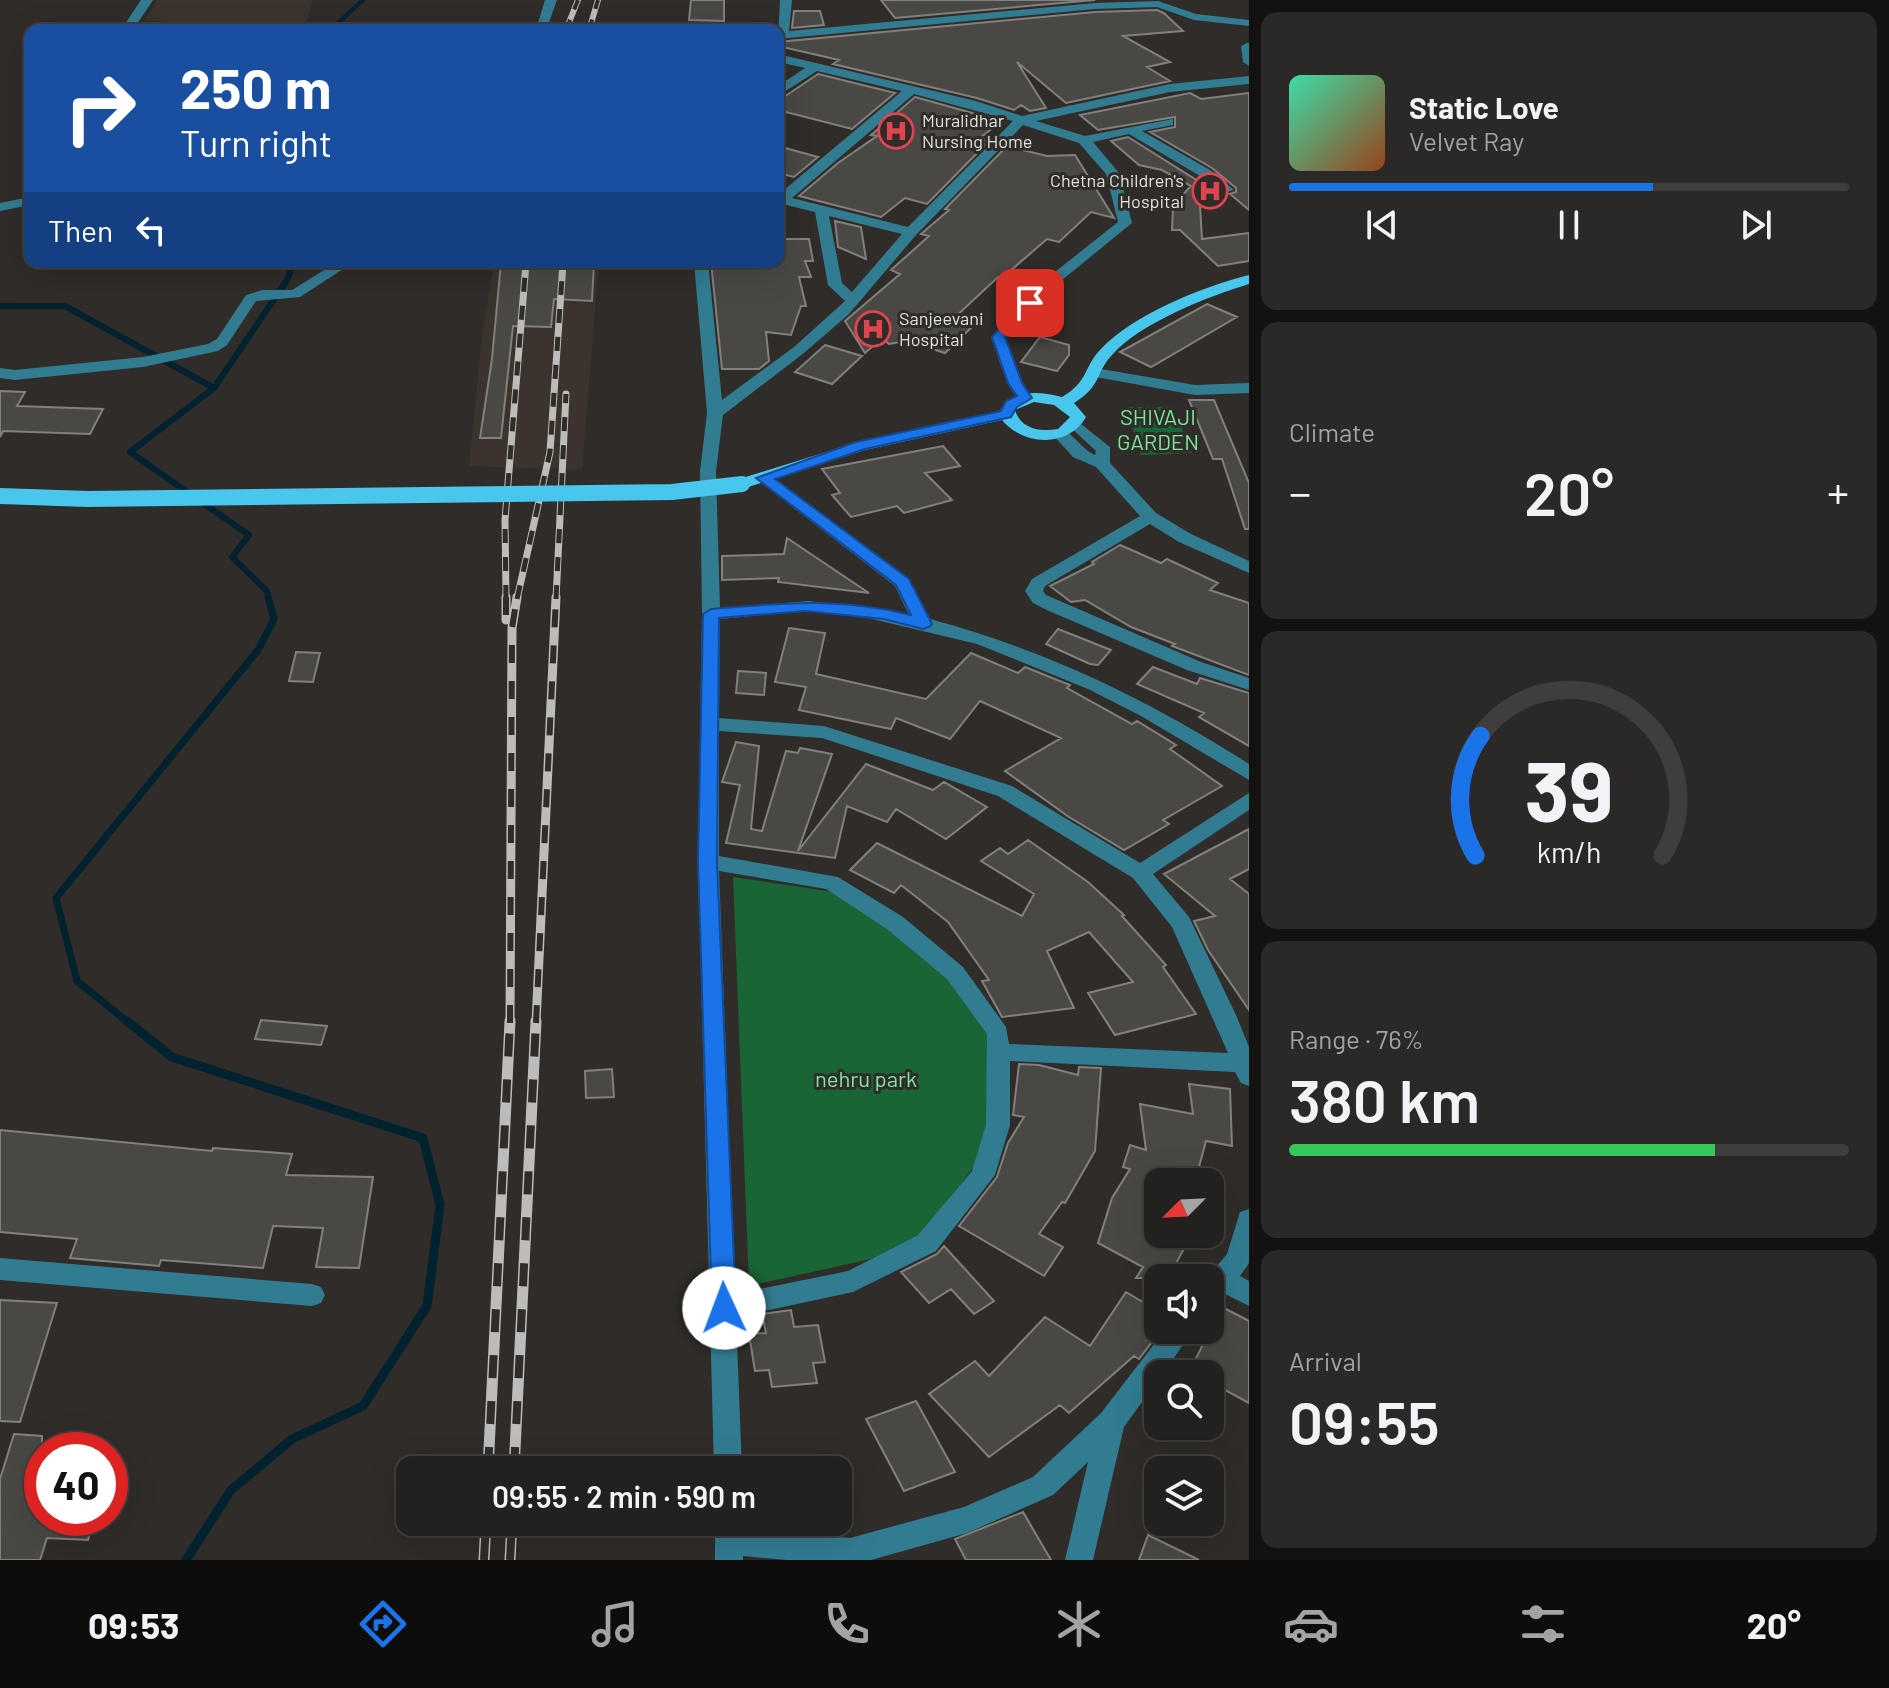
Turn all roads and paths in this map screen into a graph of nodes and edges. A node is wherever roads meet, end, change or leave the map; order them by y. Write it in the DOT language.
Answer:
graph roads {
  1 [pos="147,0"];
  2 [pos="551,0"];
  3 [pos="786,0"];
  4 [pos="1031,0"];
  5 [pos="1160,2"];
  6 [pos="1048,11"];
  7 [pos="1249,23"];
  8 [pos="131,24"];
  9 [pos="544,24"];
  10 [pos="782,24"];
  11 [pos="784,36"];
  12 [pos="1247,46"];
  13 [pos="784,60"];
  14 [pos="1249,62"];
  15 [pos="813,68"];
  16 [pos="1249,80"];
  17 [pos="784,88"];
  18 [pos="911,90"];
  19 [pos="1021,120"];
  20 [pos="1169,122"];
  21 [pos="1131,130"];
  22 [pos="1084,140"];
  23 [pos="1227,190"];
  24 [pos="784,197"];
  25 [pos="784,201"];
  26 [pos="24,202"];
  27 [pos="0,207"];
  28 [pos="821,210"];
  29 [pos="911,232"];
  30 [pos="336,268"];
  31 [pos="702,268"];
  32 [pos="1249,279"];
  33 [pos="853,300"];
  34 [pos="0,373"];
  35 [pos="1095,373"];
  36 [pos="1249,388"];
  37 [pos="1025,398"];
  38 [pos="1063,403"];
  39 [pos="715,413"];
  40 [pos="1006,414"];
  41 [pos="1076,425"];
  42 [pos="1060,434"];
  43 [pos="1102,464"];
  44 [pos="763,478"];
  45 [pos="0,496"];
  46 [pos="1150,517"];
  47 [pos="1249,568"];
  48 [pos="711,614"];
  49 [pos="923,624"];
  50 [pos="1249,684"];
  51 [pos="709,724"];
  52 [pos="1249,773"];
  53 [pos="1249,800"];
  54 [pos="708,862"];
  55 [pos="1140,873"];
  56 [pos="998,1052"];
  57 [pos="1246,1070"];
  58 [pos="1249,1219"];
  59 [pos="0,1269"];
  60 [pos="1224,1276"];
  61 [pos="1224,1288"];
  62 [pos="312,1295"];
  63 [pos="1249,1295"];
  64 [pos="724,1308"];
  65 [pos="1170,1344"];
  66 [pos="1111,1422"];
  67 [pos="728,1456"];
  68 [pos="729,1541"];
  69 [pos="1079,1560"];
  1 -- 8 [label="street"];
  2 -- 9 [label="street"];
  3 -- 10 [label="street"];
  4 -- 6 [label="street"];
  5 -- 6 [label="street"];
  5 -- 7 [label="street"];
  6 -- 11 [label="street"];
  12 -- 14 [label="street"];
  13 -- 15 [label="street"];
  15 -- 17 [label="street"];
  15 -- 18 [label="street"];
  16 -- 19 [label="street"];
  18 -- 19 [label="street"];
  18 -- 24 [label="street"];
  19 -- 22 [label="street"];
  19 -- 29 [label="street"];
  20 -- 21 [label="street"];
  21 -- 22 [label="street"];
  21 -- 23 [label="street"];
  22 -- 37 [label="street"];
  25 -- 28 [label="street"];
  26 -- 27 [label="street"];
  28 -- 29 [label="street"];
  28 -- 33 [label="street"];
  29 -- 33 [label="street"];
  30 -- 34 [label="street"];
  31 -- 39 [label="street"];
  32 -- 35 [label="main road"];
  33 -- 39 [label="street"];
  35 -- 36 [label="street"];
  35 -- 38 [label="main road"];
  37 -- 38 [label="main road"];
  37 -- 40 [label="main road"];
  38 -- 41 [label="main road"];
  39 -- 48 [label="street"];
  40 -- 42 [label="main road"];
  40 -- 44 [label="main road"];
  41 -- 42 [label="main road"];
  41 -- 43 [label="street"];
  42 -- 43 [label="street"];
  43 -- 46 [label="street"];
  44 -- 45 [label="main road, bridge"];
  44 -- 49 [label="street"];
  46 -- 47 [label="street"];
  46 -- 50 [label="street"];
  48 -- 49 [label="street"];
  48 -- 51 [label="street"];
  49 -- 52 [label="street"];
  51 -- 54 [label="street"];
  51 -- 55 [label="street"];
  53 -- 55 [label="street"];
  54 -- 56 [label="street"];
  54 -- 64 [label="street"];
  55 -- 57 [label="street"];
  56 -- 57 [label="street"];
  56 -- 64 [label="street"];
  58 -- 60 [label="street"];
  59 -- 62 [label="street"];
  61 -- 63 [label="street"];
  64 -- 67 [label="street"];
  65 -- 66 [label="street"];
  66 -- 68 [label="street"];
  66 -- 69 [label="street"];
}
